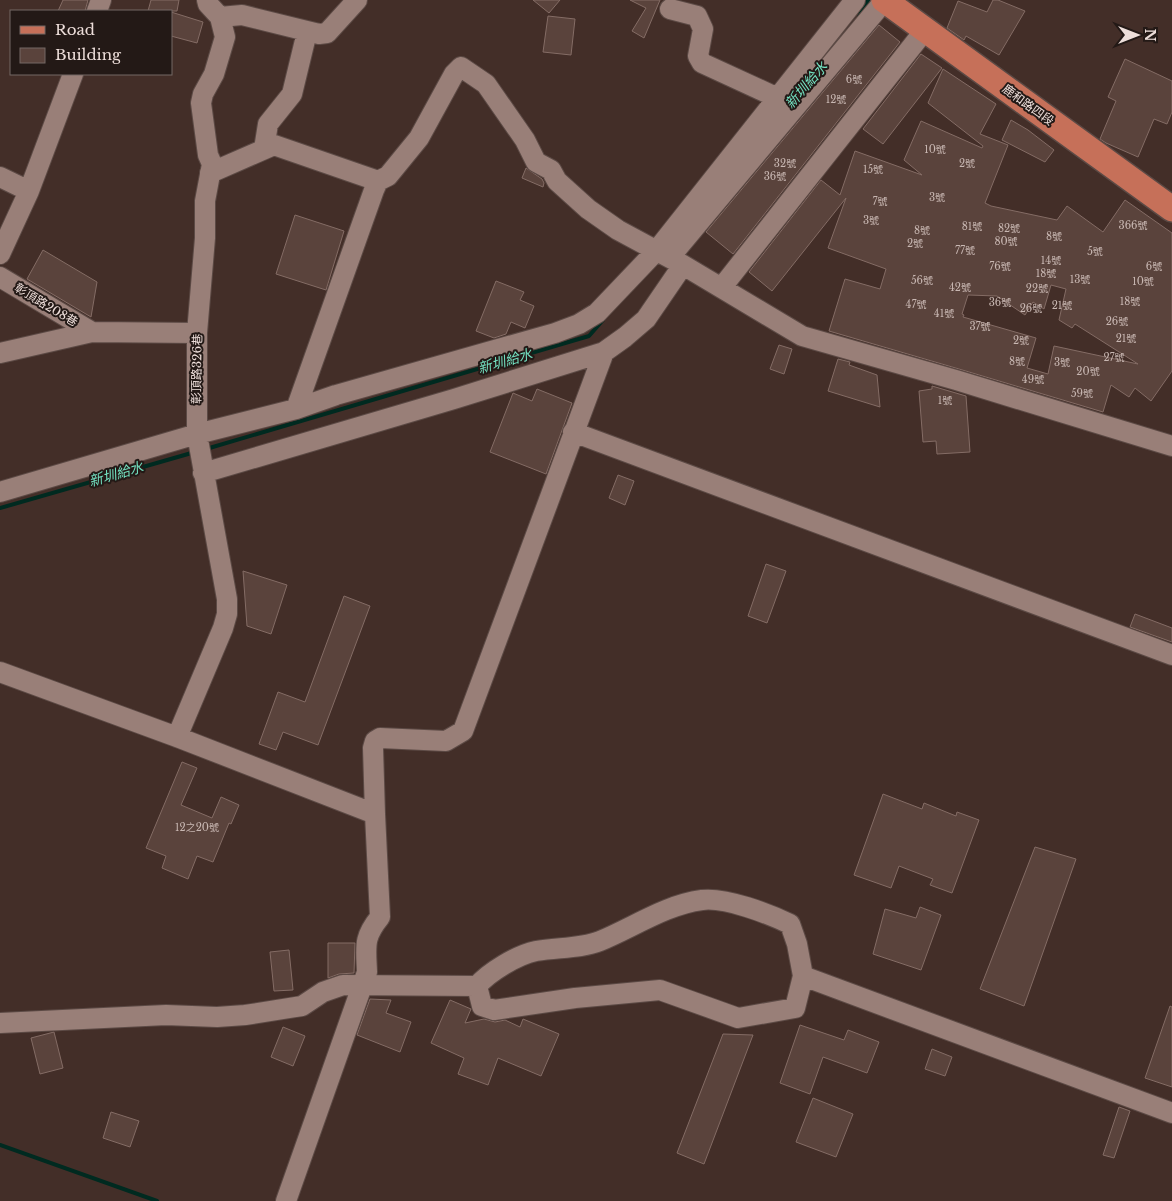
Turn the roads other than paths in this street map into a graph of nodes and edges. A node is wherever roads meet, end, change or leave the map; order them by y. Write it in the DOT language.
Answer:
graph roads {
  1 [pos="207,0"];
  2 [pos="357,0"];
  3 [pos="855,0"];
  4 [pos="885,0"];
  5 [pos="670,9"];
  6 [pos="220,17"];
  7 [pos="925,30"];
  8 [pos="307,32"];
  9 [pos="73,75"];
  10 [pos="778,98"];
  11 [pos="264,150"];
  12 [pos="210,172"];
  13 [pos="0,177"];
  14 [pos="378,181"];
  15 [pos="29,191"];
  16 [pos="1172,210"];
  17 [pos="0,254"];
  18 [pos="670,257"];
  19 [pos="0,278"];
  20 [pos="722,287"];
  21 [pos="92,332"];
  22 [pos="197,333"];
  23 [pos="604,352"];
  24 [pos="0,353"];
  25 [pos="296,409"];
  26 [pos="573,432"];
  27 [pos="1172,446"];
  28 [pos="200,452"];
  29 [pos="0,492"];
  30 [pos="1172,655"];
  31 [pos="0,672"];
  32 [pos="177,737"];
  33 [pos="375,814"];
  34 [pos="803,976"];
  35 [pos="362,984"];
  36 [pos="477,986"];
  37 [pos="0,1023"];
  38 [pos="1172,1113"];
  39 [pos="286,1201"];
  1 -- 6 [label="street, 彰頂路326巷"];
  2 -- 8 [label="street"];
  3 -- 10 [label="street"];
  4 -- 7 [label="main road, 鹿和路四段"];
  4 -- 18 [label="street"];
  5 -- 10 [label="street"];
  6 -- 8 [label="street"];
  6 -- 12 [label="street, 彰頂路326巷"];
  7 -- 16 [label="main road, 鹿和路四段"];
  7 -- 20 [label="street"];
  8 -- 11 [label="street"];
  9 -- 15 [label="street"];
  10 -- 18 [label="street"];
  11 -- 12 [label="street"];
  11 -- 14 [label="street"];
  12 -- 22 [label="street, 彰頂路326巷"];
  13 -- 15 [label="street"];
  14 -- 18 [label="street"];
  14 -- 25 [label="street"];
  15 -- 17 [label="street"];
  18 -- 20 [label="street"];
  18 -- 23 [label="street"];
  18 -- 25 [label="street"];
  19 -- 21 [label="street, 彰頂路208巷"];
  20 -- 27 [label="street"];
  21 -- 22 [label="street"];
  21 -- 24 [label="street"];
  22 -- 28 [label="street, 彰頂路326巷"];
  23 -- 26 [label="street"];
  23 -- 28 [label="street"];
  25 -- 28 [label="street"];
  26 -- 30 [label="street"];
  26 -- 33 [label="street"];
  28 -- 29 [label="street"];
  28 -- 32 [label="street, 彰頂路326巷"];
  31 -- 32 [label="street"];
  32 -- 33 [label="street"];
  33 -- 35 [label="street"];
  34 -- 36 [label="street"];
  34 -- 36 [label="street"];
  34 -- 38 [label="street"];
  35 -- 36 [label="street"];
  35 -- 37 [label="street"];
  35 -- 39 [label="street"];
}
